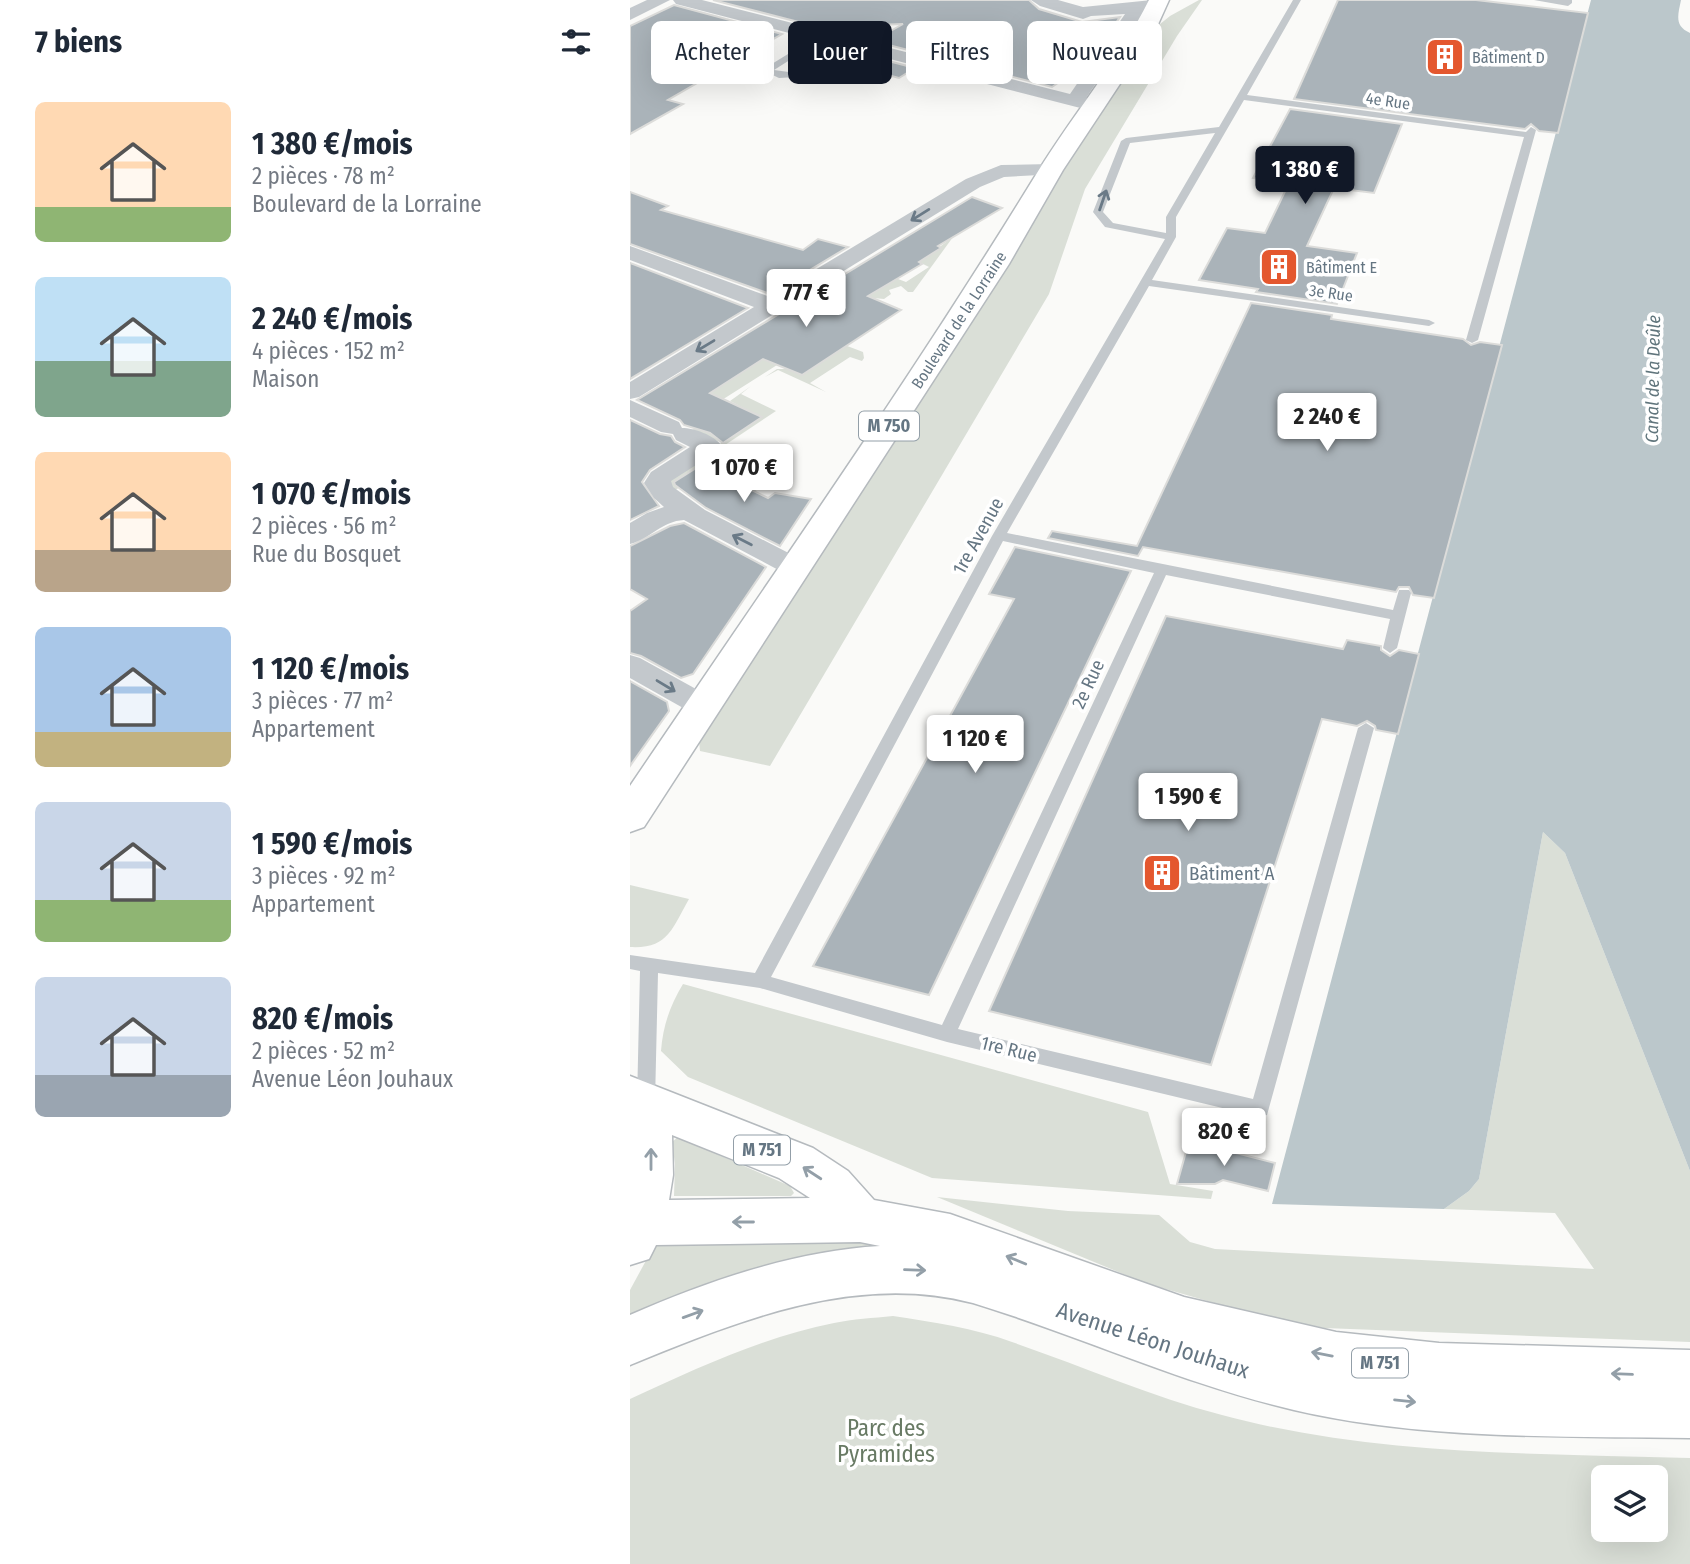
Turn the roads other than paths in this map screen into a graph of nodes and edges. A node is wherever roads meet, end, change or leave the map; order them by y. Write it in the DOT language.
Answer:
graph roads {
  1 [pos="661,0"];
  2 [pos="682,0"];
  3 [pos="1040,0"];
  4 [pos="1141,0"];
  5 [pos="1159,0"];
  6 [pos="1180,0"];
  7 [pos="1297,0"];
  8 [pos="1538,0"];
  9 [pos="1568,2"];
  10 [pos="630,15"];
  11 [pos="1149,21"];
  12 [pos="1156,21"];
  13 [pos="788,28"];
  14 [pos="892,55"];
  15 [pos="788,57"];
  16 [pos="788,75"];
  17 [pos="1101,84"];
  18 [pos="1243,97"];
  19 [pos="1085,104"];
  20 [pos="1224,129"];
  21 [pos="1051,170"];
  22 [pos="1171,237"];
  23 [pos="630,253"];
  24 [pos="1146,282"];
  25 [pos="772,306"];
  26 [pos="1429,323"];
  27 [pos="1472,341"];
  28 [pos="630,392"];
  29 [pos="630,407"];
  30 [pos="687,512"];
  31 [pos="630,536"];
  32 [pos="999,536"];
  33 [pos="796,569"];
  34 [pos="1162,570"];
  35 [pos="1404,593"];
  36 [pos="1398,616"];
  37 [pos="1390,648"];
  38 [pos="630,664"];
  39 [pos="703,706"];
  40 [pos="1366,728"];
  41 [pos="630,817"];
  42 [pos="630,962"];
  43 [pos="649,965"];
  44 [pos="760,981"];
  45 [pos="947,1034"];
  46 [pos="638,1100"];
  47 [pos="860,1220"];
  48 [pos="634,1231"];
  49 [pos="630,1340"];
  50 [pos="1690,1376"];
  51 [pos="1690,1412"];
  1 -- 10 [label="street"];
  2 -- 13 [label="street"];
  3 -- 4 [label="street"];
  4 -- 19 [label="street, Boulevard de la Lorraine"];
  5 -- 11 [label="main road, Boulevard de la Lorraine / M 750"];
  6 -- 12 [label="main road, Boulevard de la Lorraine / M 750"];
  7 -- 18 [label="lane, 1re Avenue"];
  8 -- 9 [label="lane"];
  14 -- 19 [label="street"];
  15 -- 16 [label="lane"];
  17 -- 19 [label="main road, Boulevard de la Lorraine / M 750"];
  18 -- 20 [label="lane, 1re Avenue"];
  18 -- 27 [label="lane, 4e Rue"];
  19 -- 21 [label="main road, Boulevard de la Lorraine / M 750"];
  20 -- 22 [label="lane, 1re Avenue"];
  22 -- 20 [label="lane, one-way"];
  21 -- 25 [label="street, one-way"];
  21 -- 33 [label="main road, Boulevard de la Lorraine / M 750"];
  22 -- 24 [label="lane, 1re Avenue"];
  23 -- 25 [label="street"];
  24 -- 26 [label="lane, 3e Rue"];
  24 -- 32 [label="lane, 1re Avenue"];
  25 -- 28 [label="street, one-way"];
  29 -- 30 [label="street"];
  30 -- 31 [label="street"];
  33 -- 30 [label="street, one-way"];
  32 -- 34 [label="lane"];
  32 -- 44 [label="lane, 1re Avenue"];
  33 -- 39 [label="main road, Boulevard de la Lorraine / M 750"];
  34 -- 36 [label="lane"];
  34 -- 45 [label="lane, 2e Rue"];
  35 -- 36 [label="lane"];
  36 -- 37 [label="lane"];
  38 -- 39 [label="street, one-way"];
  39 -- 41 [label="main road, Boulevard de la Lorraine / M 750"];
  40 -- 45 [label="lane, 1re Rue"];
  42 -- 43 [label="lane"];
  43 -- 44 [label="lane"];
  43 -- 46 [label="lane"];
  44 -- 45 [label="lane, 1re Rue"];
  47 -- 46 [label="main road, M 751, one-way"];
  48 -- 46 [label="main road, Avenue Léon Jouhaux, one-way"];
  47 -- 48 [label="main road, Avenue Léon Jouhaux / M 751, one-way"];
  50 -- 47 [label="main road, Avenue Léon Jouhaux / M 751, one-way"];
  49 -- 51 [label="main road, Avenue Léon Jouhaux / M 751, one-way"];
}
